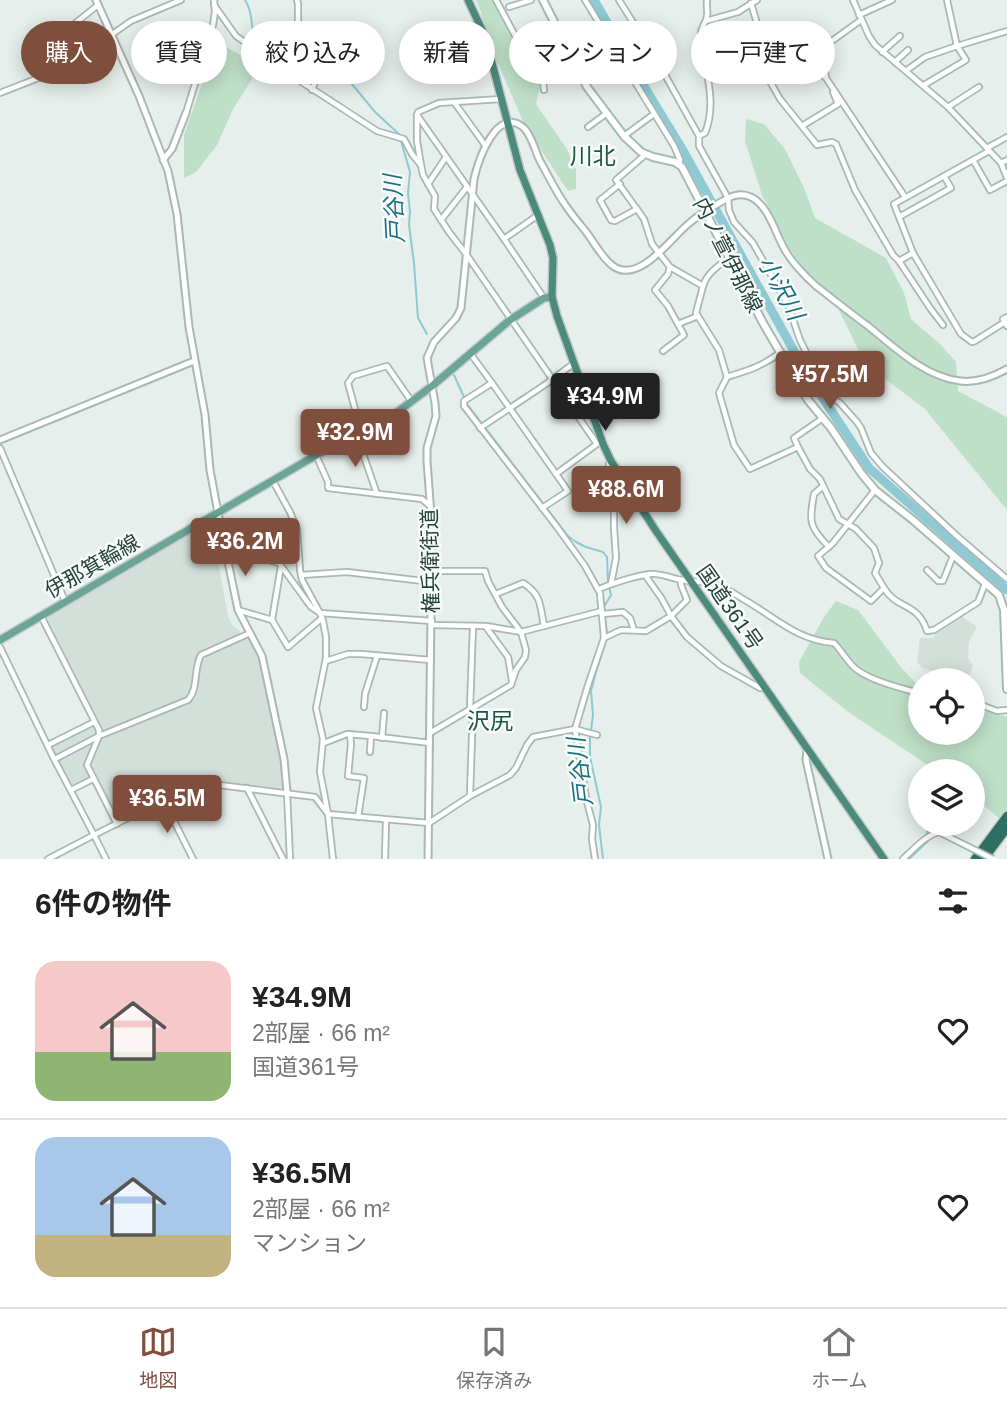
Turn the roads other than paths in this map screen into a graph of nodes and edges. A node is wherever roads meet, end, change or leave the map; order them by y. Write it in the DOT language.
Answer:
graph roads {
  1 [pos="181,0"];
  2 [pos="297,0"];
  3 [pos="468,0"];
  4 [pos="496,0"];
  5 [pos="531,0"];
  6 [pos="543,0"];
  7 [pos="585,0"];
  8 [pos="619,0"];
  9 [pos="707,0"];
  10 [pos="757,0"];
  11 [pos="853,0"];
  12 [pos="892,0"];
  13 [pos="947,0"];
  14 [pos="97,3"];
  15 [pos="214,3"];
  16 [pos="751,4"];
  17 [pos="509,8"];
  18 [pos="860,17"];
  19 [pos="77,21"];
  20 [pos="105,21"];
  21 [pos="554,21"];
  22 [pos="598,21"];
  23 [pos="706,21"];
  24 [pos="756,21"];
  25 [pos="509,25"];
  26 [pos="117,31"];
  27 [pos="1007,31"];
  28 [pos="900,36"];
  29 [pos="835,37"];
  30 [pos="957,47"];
  31 [pos="117,48"];
  32 [pos="908,50"];
  33 [pos="882,52"];
  34 [pos="895,61"];
  35 [pos="907,70"];
  36 [pos="23,84"];
  37 [pos="543,84"];
  38 [pos="586,84"];
  39 [pos="636,84"];
  40 [pos="709,84"];
  41 [pos="772,84"];
  42 [pos="830,84"];
  43 [pos="924,85"];
  44 [pos="979,87"];
  45 [pos="312,90"];
  46 [pos="544,90"];
  47 [pos="834,90"];
  48 [pos="0,93"];
  49 [pos="502,99"];
  50 [pos="454,102"];
  51 [pos="948,107"];
  52 [pos="186,113"];
  53 [pos="607,113"];
  54 [pos="654,113"];
  55 [pos="416,115"];
  56 [pos="508,122"];
  57 [pos="802,126"];
  58 [pos="588,127"];
  59 [pos="624,136"];
  60 [pos="699,136"];
  61 [pos="1007,137"];
  62 [pos="485,145"];
  63 [pos="988,150"];
  64 [pos="646,155"];
  65 [pos="446,157"];
  66 [pos="163,160"];
  67 [pos="973,160"];
  68 [pos="1007,160"];
  69 [pos="679,163"];
  70 [pos="1000,163"];
  71 [pos="421,165"];
  72 [pos="1007,166"];
  73 [pos="944,176"];
  74 [pos="1007,179"];
  75 [pos="428,184"];
  76 [pos="620,184"];
  77 [pos="467,187"];
  78 [pos="473,195"];
  79 [pos="905,197"];
  80 [pos="726,199"];
  81 [pos="637,209"];
  82 [pos="706,210"];
  83 [pos="537,215"];
  84 [pos="899,217"];
  85 [pos="441,220"];
  86 [pos="504,239"];
  87 [pos="659,252"];
  88 [pos="913,253"];
  89 [pos="466,254"];
  90 [pos="729,258"];
  91 [pos="899,261"];
  92 [pos="670,267"];
  93 [pos="703,286"];
  94 [pos="548,297"];
  95 [pos="698,316"];
  96 [pos="510,320"];
  97 [pos="1006,322"];
  98 [pos="678,324"];
  99 [pos="943,326"];
  100 [pos="663,351"];
  101 [pos="781,352"];
  102 [pos="470,353"];
  103 [pos="194,361"];
  104 [pos="573,364"];
  105 [pos="1007,369"];
  106 [pos="727,377"];
  107 [pos="552,378"];
  108 [pos="492,383"];
  109 [pos="432,386"];
  110 [pos="412,402"];
  111 [pos="509,408"];
  112 [pos="822,418"];
  113 [pos="482,426"];
  114 [pos="358,433"];
  115 [pos="0,440"];
  116 [pos="600,444"];
  117 [pos="798,447"];
  118 [pos="0,448"];
  119 [pos="316,455"];
  120 [pos="611,461"];
  121 [pos="556,474"];
  122 [pos="273,480"];
  123 [pos="823,486"];
  124 [pos="875,490"];
  125 [pos="377,494"];
  126 [pos="430,506"];
  127 [pos="543,507"];
  128 [pos="218,512"];
  129 [pos="848,524"];
  130 [pos="829,547"];
  131 [pos="226,548"];
  132 [pos="953,556"];
  133 [pos="281,565"];
  134 [pos="927,570"];
  135 [pos="432,571"];
  136 [pos="301,575"];
  137 [pos="645,575"];
  138 [pos="1007,579"];
  139 [pos="681,580"];
  140 [pos="691,581"];
  141 [pos="432,582"];
  142 [pos="985,583"];
  143 [pos="609,585"];
  144 [pos="884,588"];
  145 [pos="599,589"];
  146 [pos="496,594"];
  147 [pos="1004,601"];
  148 [pos="66,602"];
  149 [pos="238,610"];
  150 [pos="603,613"];
  151 [pos="321,615"];
  152 [pos="41,616"];
  153 [pos="671,616"];
  154 [pos="272,620"];
  155 [pos="431,623"];
  156 [pos="472,626"];
  157 [pos="486,626"];
  158 [pos="544,626"];
  159 [pos="634,630"];
  160 [pos="250,632"];
  161 [pos="521,632"];
  162 [pos="604,638"];
  163 [pos="0,640"];
  164 [pos="0,647"];
  165 [pos="377,656"];
  166 [pos="431,660"];
  167 [pos="326,661"];
  168 [pos="512,681"];
  169 [pos="765,688"];
  170 [pos="1007,689"];
  171 [pos="908,690"];
  172 [pos="985,706"];
  173 [pos="364,707"];
  174 [pos="472,708"];
  175 [pos="1007,710"];
  176 [pos="384,713"];
  177 [pos="94,722"];
  178 [pos="575,729"];
  179 [pos="430,733"];
  180 [pos="592,733"];
  181 [pos="349,734"];
  182 [pos="99,736"];
  183 [pos="371,736"];
  184 [pos="382,738"];
  185 [pos="324,743"];
  186 [pos="430,743"];
  187 [pos="48,746"];
  188 [pos="807,750"];
  189 [pos="370,752"];
  190 [pos="54,760"];
  191 [pos="93,779"];
  192 [pos="247,787"];
  193 [pos="71,790"];
  194 [pos="287,792"];
  195 [pos="470,796"];
  196 [pos="164,801"];
  197 [pos="328,814"];
  198 [pos="1007,816"];
  199 [pos="358,817"];
  200 [pos="386,820"];
  201 [pos="429,823"];
  202 [pos="117,824"];
  203 [pos="1007,828"];
  204 [pos="94,835"];
  205 [pos="48,859"];
  206 [pos="106,859"];
  207 [pos="193,859"];
  208 [pos="284,859"];
  209 [pos="290,859"];
  210 [pos="333,859"];
  211 [pos="385,859"];
  212 [pos="428,859"];
  213 [pos="595,859"];
  214 [pos="828,859"];
  215 [pos="884,859"];
  216 [pos="902,859"];
  217 [pos="975,859"];
  218 [pos="984,859"];
  219 [pos="993,859"];
  1 -- 26 [label="street"];
  2 -- 45 [label="street"];
  3 -- 49 [label="highway, 国道361号"];
  4 -- 25 [label="street"];
  5 -- 17 [label="street"];
  6 -- 21 [label="main road"];
  7 -- 22 [label="street"];
  8 -- 60 [label="street"];
  9 -- 23 [label="street"];
  10 -- 16 [label="street"];
  11 -- 18 [label="street"];
  12 -- 18 [label="street"];
  13 -- 30 [label="street"];
  14 -- 19 [label="street"];
  14 -- 20 [label="street"];
  15 -- 45 [label="street"];
  15 -- 52 [label="street"];
  16 -- 23 [label="street"];
  16 -- 24 [label="street"];
  18 -- 29 [label="street"];
  18 -- 33 [label="street"];
  27 -- 30 [label="street"];
  28 -- 33 [label="street"];
  30 -- 35 [label="street"];
  30 -- 43 [label="street"];
  31 -- 66 [label="street"];
  32 -- 34 [label="street"];
  33 -- 34 [label="street"];
  34 -- 35 [label="street"];
  35 -- 43 [label="street"];
  36 -- 48 [label="street"];
  37 -- 46 [label="street"];
  38 -- 53 [label="main road"];
  39 -- 54 [label="street"];
  40 -- 60 [label="street"];
  41 -- 57 [label="street"];
  42 -- 47 [label="street"];
  43 -- 51 [label="street"];
  44 -- 51 [label="street"];
  45 -- 71 [label="street"];
  47 -- 57 [label="street"];
  47 -- 79 [label="street"];
  49 -- 50 [label="street"];
  49 -- 56 [label="highway, 国道361号"];
  50 -- 55 [label="street"];
  50 -- 62 [label="street"];
  51 -- 63 [label="street"];
  52 -- 66 [label="street"];
  53 -- 58 [label="street"];
  53 -- 59 [label="main road"];
  54 -- 59 [label="street"];
  54 -- 69 [label="street"];
  55 -- 65 [label="street"];
  55 -- 71 [label="street"];
  56 -- 62 [label="street, 権兵衛街道"];
  56 -- 83 [label="highway, 国道361号"];
  56 -- 87 [label="street"];
  57 -- 91 [label="street"];
  59 -- 64 [label="main road"];
  60 -- 80 [label="street"];
  61 -- 63 [label="street"];
  62 -- 78 [label="street, 権兵衛街道"];
  63 -- 67 [label="street"];
  63 -- 70 [label="street"];
  64 -- 69 [label="main road"];
  64 -- 76 [label="street"];
  65 -- 75 [label="street"];
  65 -- 77 [label="street"];
  66 -- 103 [label="street"];
  67 -- 73 [label="street"];
  67 -- 74 [label="street"];
  68 -- 70 [label="street"];
  69 -- 82 [label="main road, 内ノ萱伊那線"];
  70 -- 72 [label="street"];
  70 -- 74 [label="street"];
  71 -- 75 [label="street"];
  73 -- 79 [label="street"];
  73 -- 84 [label="street"];
  75 -- 85 [label="street"];
  76 -- 81 [label="street"];
  76 -- 81 [label="street"];
  77 -- 78 [label="street"];
  77 -- 85 [label="street"];
  78 -- 86 [label="street"];
  78 -- 89 [label="street, 権兵衛街道"];
  79 -- 84 [label="street"];
  80 -- 82 [label="street"];
  80 -- 105 [label="street"];
  80 -- 138 [label="street"];
  81 -- 87 [label="street"];
  82 -- 87 [label="street"];
  82 -- 90 [label="main road, 内ノ萱伊那線"];
  83 -- 86 [label="street"];
  83 -- 94 [label="highway, 国道361号"];
  84 -- 88 [label="street"];
  85 -- 89 [label="street"];
  86 -- 94 [label="street"];
  87 -- 92 [label="street"];
  88 -- 91 [label="street"];
  88 -- 97 [label="street"];
  89 -- 96 [label="street"];
  89 -- 109 [label="street, 権兵衛街道"];
  90 -- 93 [label="street"];
  90 -- 101 [label="main road, 内ノ萱伊那線"];
  91 -- 99 [label="street"];
  92 -- 93 [label="street"];
  92 -- 98 [label="street"];
  93 -- 95 [label="street"];
  94 -- 96 [label="main road, 伊那箕輪線"];
  94 -- 104 [label="highway, 国道361号"];
  95 -- 98 [label="street"];
  95 -- 106 [label="street"];
  96 -- 102 [label="main road, 伊那箕輪線"];
  96 -- 107 [label="street"];
  98 -- 100 [label="street"];
  101 -- 106 [label="street"];
  101 -- 112 [label="main road, 内ノ萱伊那線"];
  102 -- 108 [label="street"];
  102 -- 109 [label="main road, 伊那箕輪線"];
  103 -- 115 [label="street"];
  103 -- 128 [label="street"];
  104 -- 107 [label="street"];
  104 -- 116 [label="highway, 国道361号"];
  106 -- 117 [label="street"];
  107 -- 111 [label="street"];
  107 -- 116 [label="street"];
  108 -- 111 [label="street"];
  108 -- 113 [label="street"];
  109 -- 110 [label="main road, 伊那箕輪線"];
  109 -- 126 [label="street, 権兵衛街道"];
  110 -- 114 [label="main road, 伊那箕輪線"];
  110 -- 114 [label="street"];
  111 -- 113 [label="street"];
  111 -- 121 [label="street"];
  112 -- 117 [label="street"];
  112 -- 124 [label="main road, 内ノ萱伊那線"];
  113 -- 127 [label="street"];
  114 -- 119 [label="main road, 伊那箕輪線"];
  114 -- 125 [label="street"];
  116 -- 120 [label="highway, 国道361号"];
  116 -- 121 [label="street"];
  117 -- 123 [label="street"];
  118 -- 148 [label="street"];
  119 -- 122 [label="main road, 伊那箕輪線"];
  119 -- 125 [label="street"];
  120 -- 140 [label="highway, 国道361号"];
  120 -- 143 [label="street"];
  121 -- 127 [label="street"];
  122 -- 128 [label="main road, 伊那箕輪線"];
  122 -- 136 [label="street"];
  123 -- 129 [label="street"];
  123 -- 130 [label="street"];
  124 -- 129 [label="street"];
  124 -- 132 [label="main road, 内ノ萱伊那線"];
  125 -- 126 [label="street"];
  126 -- 135 [label="street, 権兵衛街道"];
  127 -- 145 [label="street"];
  128 -- 131 [label="street"];
  128 -- 148 [label="main road, 伊那箕輪線"];
  129 -- 130 [label="street"];
  129 -- 144 [label="street"];
  130 -- 144 [label="street"];
  131 -- 133 [label="street"];
  131 -- 149 [label="street"];
  132 -- 134 [label="street"];
  132 -- 142 [label="main road, 内ノ萱伊那線"];
  133 -- 151 [label="street"];
  133 -- 154 [label="street"];
  135 -- 141 [label="street, 権兵衛街道"];
  135 -- 146 [label="street"];
  136 -- 141 [label="street"];
  136 -- 151 [label="street"];
  137 -- 139 [label="street"];
  137 -- 143 [label="street"];
  137 -- 153 [label="street"];
  139 -- 140 [label="street"];
  139 -- 153 [label="street"];
  140 -- 169 [label="highway, 国道361号"];
  140 -- 171 [label="street"];
  141 -- 155 [label="street, 権兵衛街道"];
  142 -- 144 [label="street"];
  142 -- 147 [label="main road, 内ノ萱伊那線"];
  143 -- 145 [label="street"];
  145 -- 150 [label="street"];
  146 -- 158 [label="street"];
  146 -- 161 [label="street"];
  147 -- 170 [label="main road, 内ノ萱伊那線"];
  148 -- 152 [label="main road, 伊那箕輪線"];
  149 -- 154 [label="street"];
  149 -- 160 [label="street"];
  150 -- 158 [label="street"];
  150 -- 159 [label="street"];
  150 -- 162 [label="street"];
  151 -- 154 [label="street"];
  151 -- 155 [label="street"];
  151 -- 167 [label="street"];
  152 -- 163 [label="main road, 伊那箕輪線"];
  152 -- 177 [label="street"];
  153 -- 159 [label="street"];
  153 -- 169 [label="street"];
  155 -- 156 [label="street"];
  155 -- 166 [label="street, 権兵衛街道"];
  156 -- 157 [label="street"];
  156 -- 174 [label="street"];
  157 -- 161 [label="street"];
  157 -- 168 [label="street"];
  158 -- 161 [label="street"];
  159 -- 162 [label="street"];
  160 -- 182 [label="street"];
  160 -- 194 [label="street"];
  161 -- 168 [label="street"];
  162 -- 178 [label="street"];
  164 -- 187 [label="street"];
  165 -- 166 [label="street"];
  165 -- 167 [label="street"];
  165 -- 173 [label="street"];
  166 -- 179 [label="street, 権兵衛街道"];
  167 -- 185 [label="street"];
  168 -- 174 [label="street"];
  169 -- 188 [label="highway, 国道361号"];
  172 -- 175 [label="street"];
  174 -- 179 [label="street"];
  174 -- 195 [label="street"];
  176 -- 184 [label="street"];
  177 -- 182 [label="street"];
  177 -- 187 [label="street"];
  178 -- 180 [label="street"];
  178 -- 195 [label="street"];
  178 -- 213 [label="street"];
  179 -- 186 [label="street, 権兵衛街道"];
  181 -- 183 [label="street"];
  181 -- 185 [label="street"];
  181 -- 199 [label="street"];
  182 -- 190 [label="street"];
  182 -- 191 [label="street"];
  183 -- 184 [label="street"];
  183 -- 189 [label="street"];
  184 -- 186 [label="street"];
  185 -- 197 [label="street"];
  186 -- 201 [label="street, 権兵衛街道"];
  187 -- 190 [label="street"];
  188 -- 214 [label="street"];
  188 -- 215 [label="highway, 国道361号"];
  190 -- 193 [label="street"];
  191 -- 193 [label="street"];
  191 -- 202 [label="street"];
  192 -- 194 [label="street"];
  192 -- 196 [label="street"];
  192 -- 208 [label="street"];
  193 -- 204 [label="street"];
  194 -- 197 [label="street"];
  194 -- 209 [label="street"];
  195 -- 201 [label="street"];
  196 -- 202 [label="street"];
  196 -- 207 [label="street"];
  197 -- 199 [label="street"];
  197 -- 210 [label="street"];
  198 -- 217 [label="highway"];
  199 -- 200 [label="street"];
  200 -- 201 [label="street"];
  200 -- 211 [label="street"];
  201 -- 212 [label="street, 権兵衛街道"];
  202 -- 204 [label="street"];
  203 -- 218 [label="highway"];
  204 -- 205 [label="street"];
  204 -- 206 [label="street"];
  216 -- 219 [label="street, bridge"];
}
